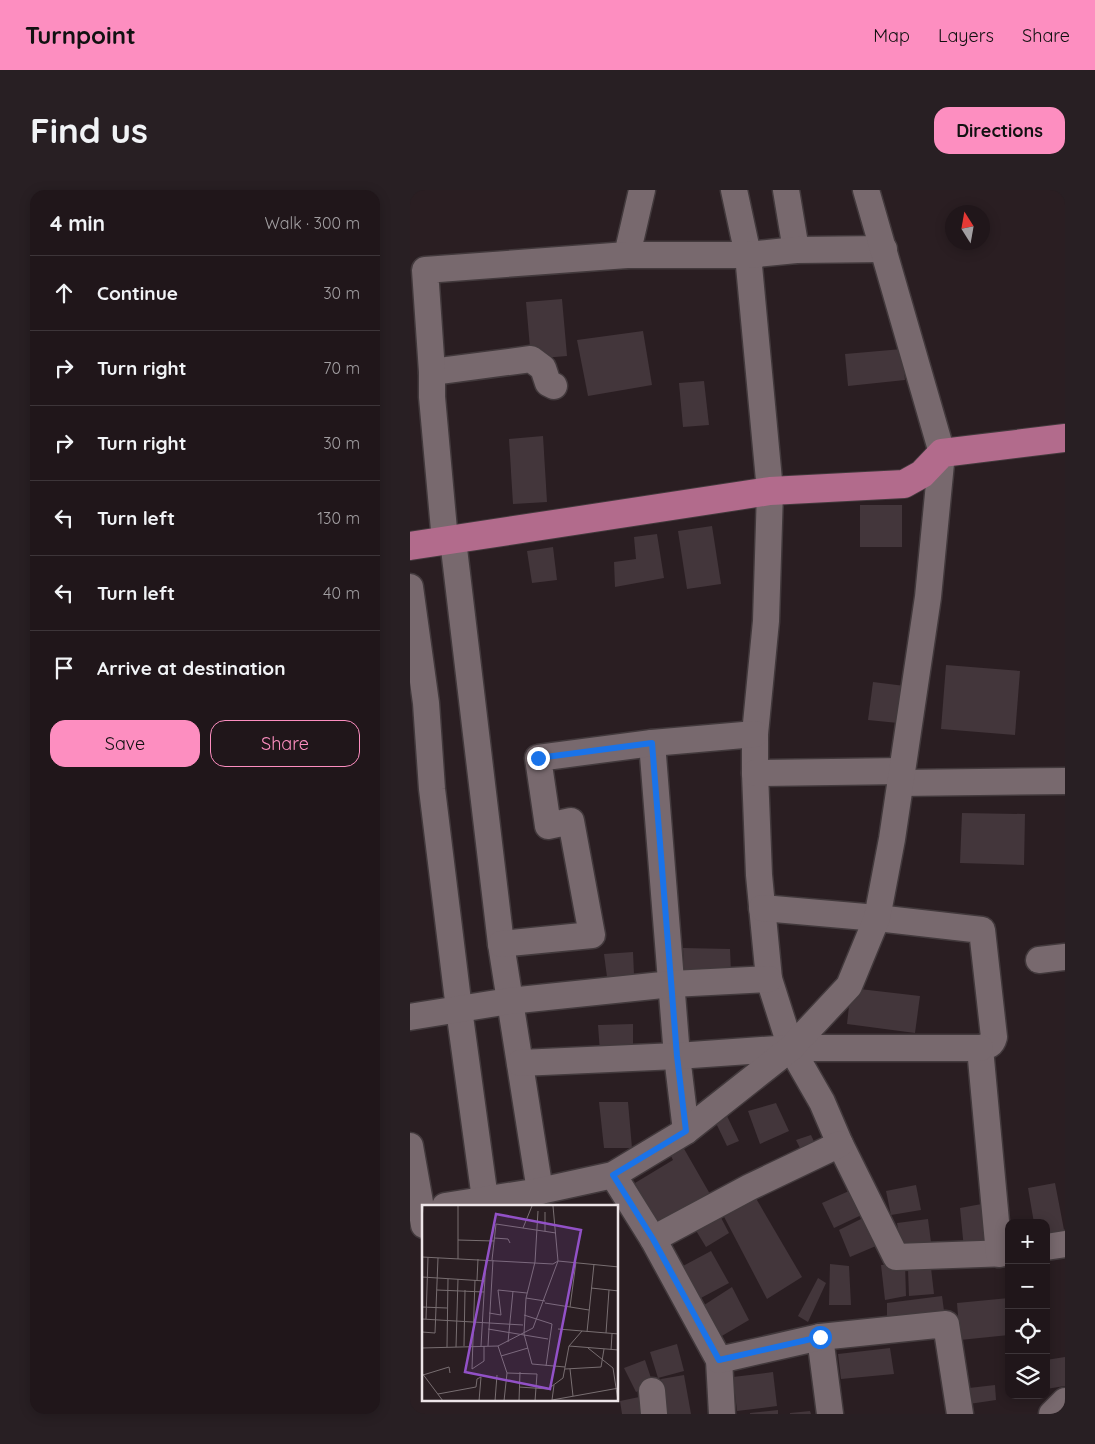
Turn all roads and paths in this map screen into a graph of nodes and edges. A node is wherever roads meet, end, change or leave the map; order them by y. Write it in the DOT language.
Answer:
graph roads {
  1 [pos="642,190"];
  2 [pos="734,190"];
  3 [pos="786,190"];
  4 [pos="866,190"];
  5 [pos="796,250"];
  6 [pos="884,250"];
  7 [pos="627,255"];
  8 [pos="748,255"];
  9 [pos="554,386"];
  10 [pos="425,390"];
  11 [pos="1065,438"];
  12 [pos="942,453"];
  13 [pos="770,492"];
  14 [pos="449,540"];
  15 [pos="410,546"];
  16 [pos="410,587"];
  17 [pos="418,704"];
  18 [pos="755,734"];
  19 [pos="652,743"];
  20 [pos="754,773"];
  21 [pos="901,777"];
  22 [pos="1065,781"];
  23 [pos="421,790"];
  24 [pos="762,908"];
  25 [pos="877,918"];
  26 [pos="501,944"];
  27 [pos="1065,957"];
  28 [pos="1039,960"];
  29 [pos="769,979"];
  30 [pos="672,984"];
  31 [pos="509,1001"];
  32 [pos="459,1009"];
  33 [pos="410,1016"];
  34 [pos="791,1048"];
  35 [pos="980,1048"];
  36 [pos="677,1056"];
  37 [pos="520,1063"];
  38 [pos="686,1131"];
  39 [pos="840,1144"];
  40 [pos="410,1146"];
  41 [pos="613,1175"];
  42 [pos="540,1191"];
  43 [pos="502,1201"];
  44 [pos="423,1205"];
  45 [pos="476,1205"];
  46 [pos="653,1239"];
  47 [pos="1065,1244"];
  48 [pos="1050,1246"];
  49 [pos="1004,1254"];
  50 [pos="820,1337"];
  51 [pos="719,1360"];
  52 [pos="1065,1401"];
  53 [pos="722,1414"];
  54 [pos="830,1414"];
  55 [pos="960,1414"];
  56 [pos="1052,1414"];
  1 -- 7 [label="street"];
  2 -- 8 [label="street"];
  3 -- 5 [label="street"];
  4 -- 6 [label="street"];
  5 -- 6 [label="street"];
  5 -- 8 [label="street"];
  6 -- 12 [label="street"];
  7 -- 8 [label="street"];
  7 -- 10 [label="street"];
  8 -- 13 [label="street"];
  9 -- 10 [label="street"];
  10 -- 14 [label="street"];
  11 -- 12 [label="main road"];
  12 -- 13 [label="main road"];
  12 -- 21 [label="street"];
  13 -- 14 [label="main road"];
  13 -- 18 [label="street"];
  14 -- 15 [label="main road"];
  14 -- 26 [label="street"];
  16 -- 17 [label="street"];
  17 -- 23 [label="street"];
  18 -- 19 [label="street"];
  18 -- 20 [label="street"];
  19 -- 26 [label="street"];
  19 -- 30 [label="street"];
  20 -- 21 [label="street"];
  20 -- 24 [label="street"];
  21 -- 22 [label="street"];
  21 -- 25 [label="street"];
  23 -- 32 [label="street"];
  24 -- 25 [label="street"];
  24 -- 29 [label="street"];
  25 -- 34 [label="street"];
  25 -- 35 [label="street"];
  26 -- 31 [label="street"];
  27 -- 28 [label="street"];
  29 -- 30 [label="street"];
  29 -- 34 [label="street"];
  30 -- 31 [label="street"];
  30 -- 36 [label="street"];
  31 -- 32 [label="street"];
  31 -- 37 [label="street"];
  32 -- 33 [label="street"];
  32 -- 43 [label="street"];
  34 -- 35 [label="street"];
  34 -- 36 [label="street"];
  34 -- 38 [label="street"];
  34 -- 39 [label="street"];
  35 -- 49 [label="street"];
  36 -- 37 [label="street"];
  36 -- 38 [label="street"];
  37 -- 42 [label="street"];
  38 -- 41 [label="street"];
  39 -- 46 [label="street"];
  39 -- 49 [label="street"];
  40 -- 44 [label="street"];
  41 -- 42 [label="street"];
  41 -- 46 [label="street"];
  42 -- 43 [label="street"];
  43 -- 45 [label="street"];
  46 -- 51 [label="street"];
  47 -- 48 [label="street"];
  50 -- 51 [label="street"];
  50 -- 54 [label="street"];
  50 -- 55 [label="street"];
  51 -- 53 [label="street"];
  52 -- 56 [label="street"];
}
